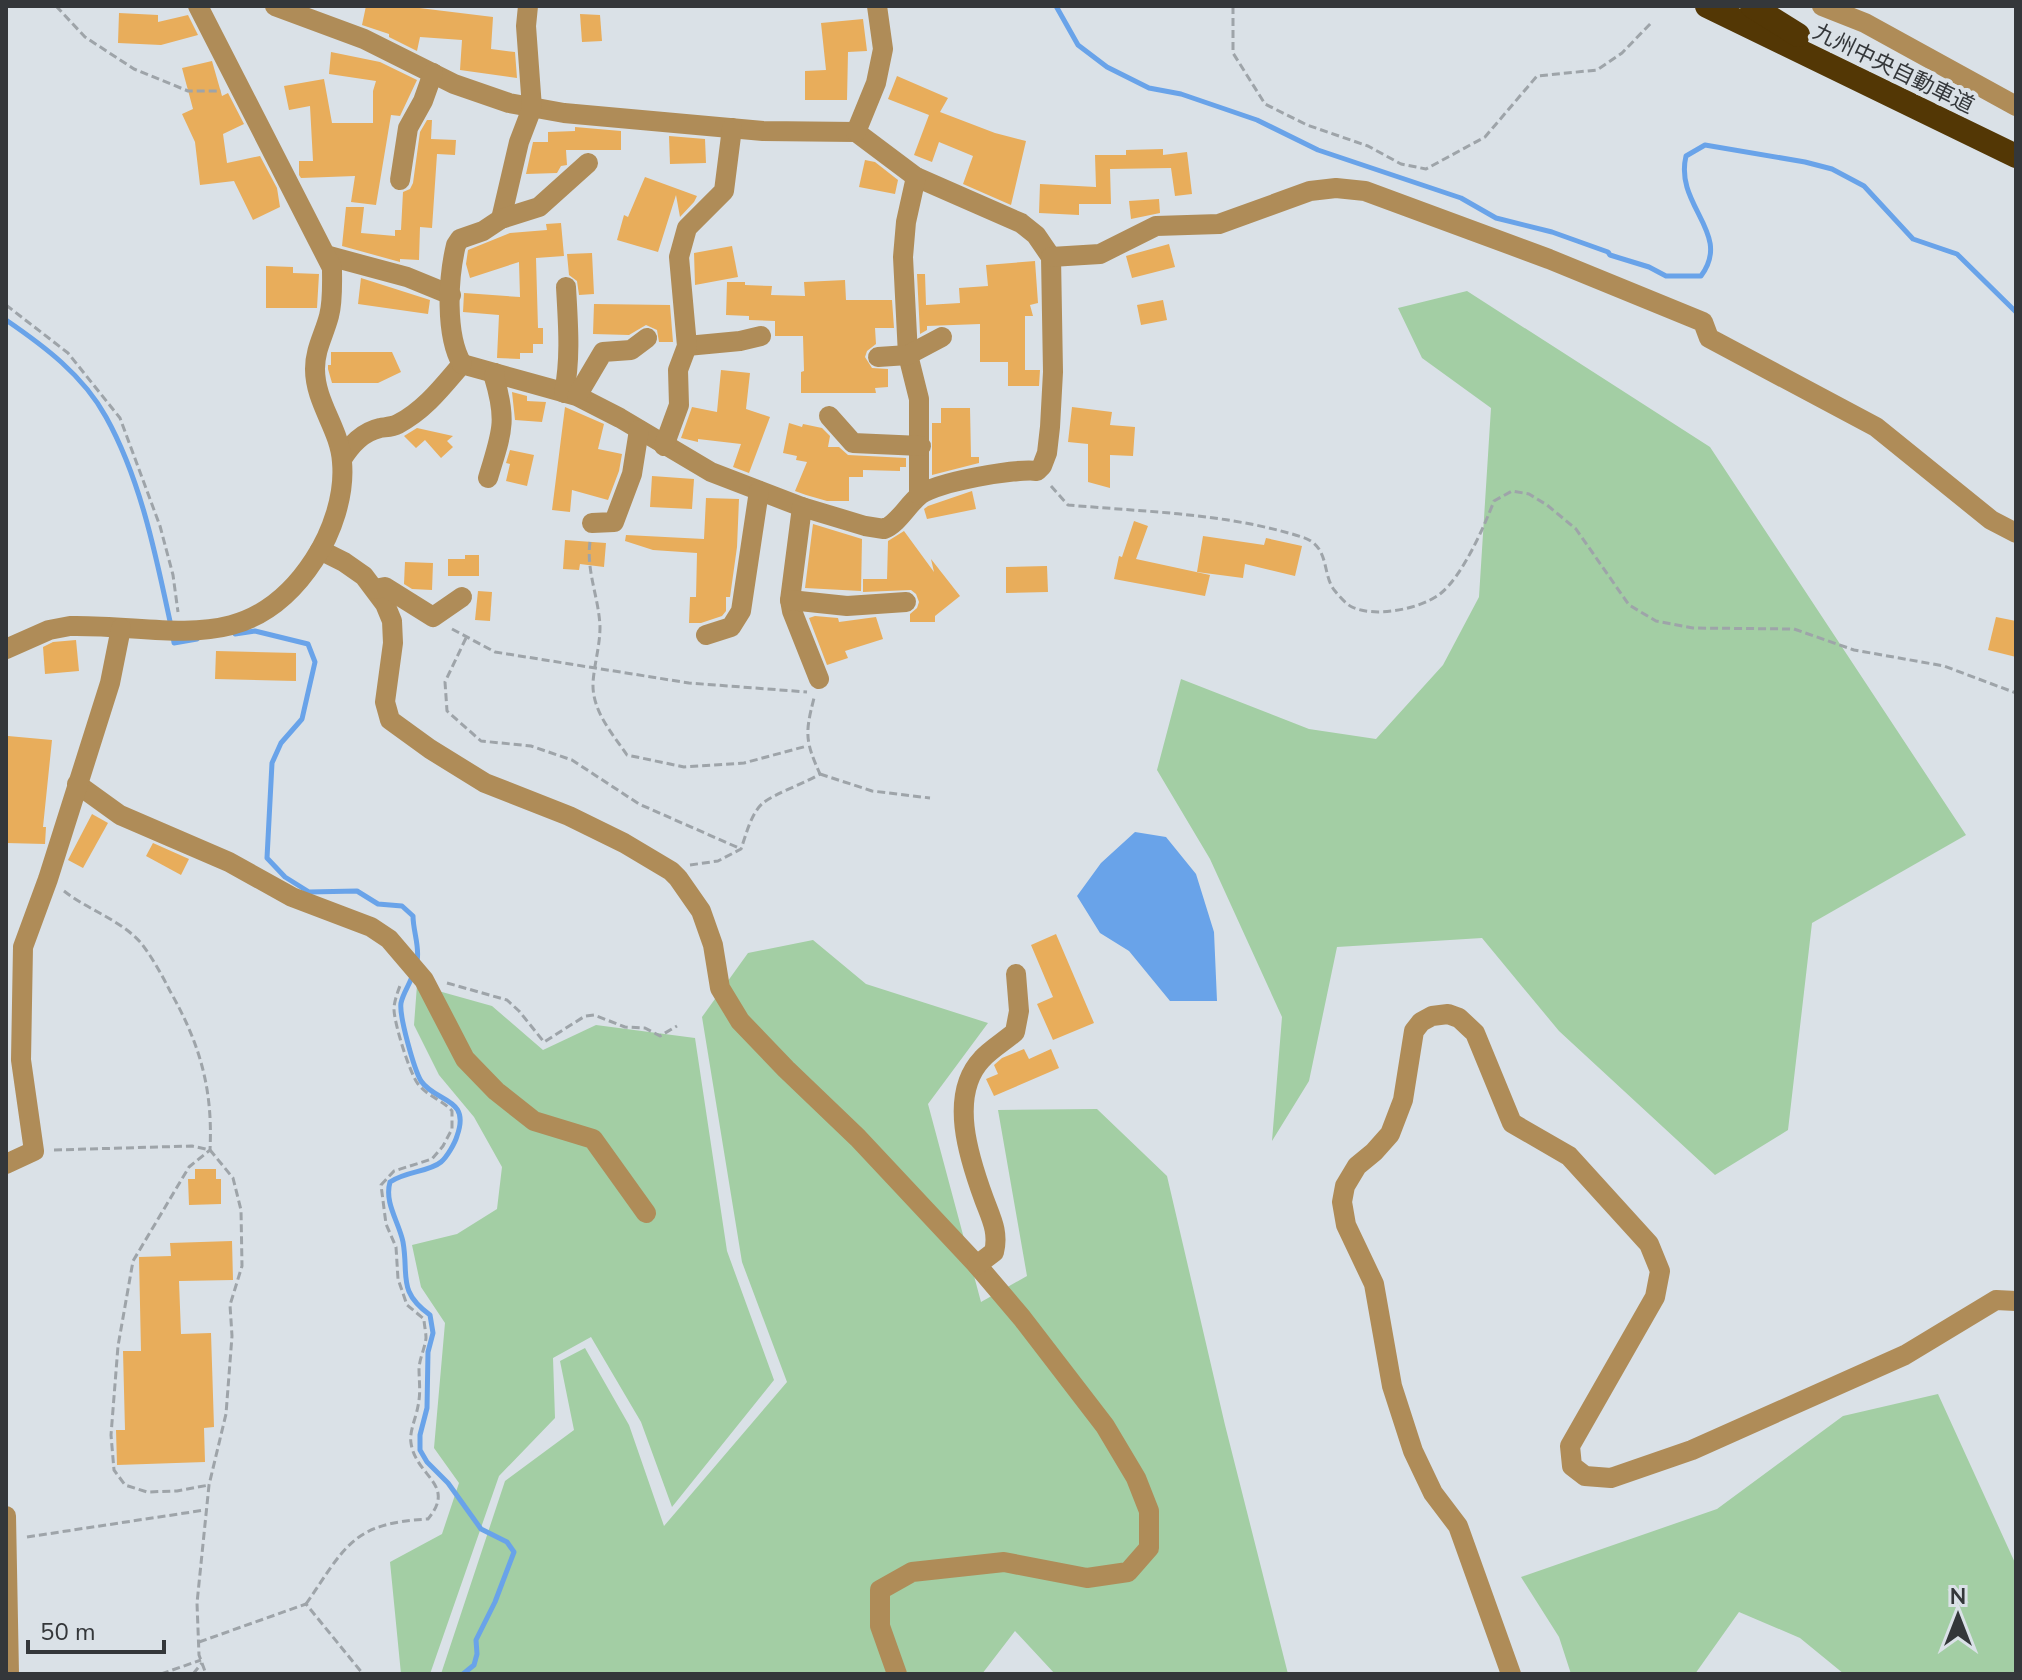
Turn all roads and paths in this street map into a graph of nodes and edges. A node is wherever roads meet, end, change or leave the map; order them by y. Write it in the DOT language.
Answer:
graph roads {
  1 [pos="56,6"];
  2 [pos="198,6"];
  3 [pos="275,6"];
  4 [pos="528,6"];
  5 [pos="877,6"];
  6 [pos="1233,6"];
  7 [pos="1707,6"];
  8 [pos="1741,6"];
  9 [pos="1752,6"];
  10 [pos="1822,6"];
  11 [pos="1651,23"];
  12 [pos="1798,35"];
  13 [pos="433,73"];
  14 [pos="240,85"];
  15 [pos="2016,106"];
  16 [pos="532,108"];
  17 [pos="732,128"];
  18 [pos="856,132"];
  19 [pos="2016,139"];
  20 [pos="2016,156"];
  21 [pos="588,163"];
  22 [pos="916,177"];
  23 [pos="400,180"];
  24 [pos="501,219"];
  25 [pos="329,256"];
  26 [pos="1051,257"];
  27 [pos="566,287"];
  28 [pos="451,295"];
  29 [pos="6,305"];
  30 [pos="761,336"];
  31 [pos="942,337"];
  32 [pos="647,338"];
  33 [pos="687,346"];
  34 [pos="908,355"];
  35 [pos="878,357"];
  36 [pos="462,364"];
  37 [pos="495,373"];
  38 [pos="571,394"];
  39 [pos="829,416"];
  40 [pos="639,430"];
  41 [pos="664,446"];
  42 [pos="921,446"];
  43 [pos="342,459"];
  44 [pos="1037,471"];
  45 [pos="488,478"];
  46 [pos="759,491"];
  47 [pos="919,495"];
  48 [pos="802,507"];
  49 [pos="592,523"];
  50 [pos="2016,533"];
  51 [pos="320,550"];
  52 [pos="375,589"];
  53 [pos="462,597"];
  54 [pos="790,600"];
  55 [pos="906,602"];
  56 [pos="433,617"];
  57 [pos="121,628"];
  58 [pos="178,631"];
  59 [pos="706,635"];
  60 [pos="466,638"];
  61 [pos="6,649"];
  62 [pos="595,667"];
  63 [pos="819,679"];
  64 [pos="2016,693"];
  65 [pos="807,746"];
  66 [pos="820,774"];
  67 [pos="77,784"];
  68 [pos="930,798"];
  69 [pos="741,849"];
  70 [pos="671,871"];
  71 [pos="48,879"];
  72 [pos="415,968"];
  73 [pos="1016,974"];
  74 [pos="677,1026"];
  75 [pos="210,1150"];
  76 [pos="34,1151"];
  77 [pos="6,1164"];
  78 [pos="646,1213"];
  79 [pos="977,1265"];
  80 [pos="2016,1301"];
  81 [pos="209,1485"];
  82 [pos="205,1510"];
  83 [pos="6,1516"];
  84 [pos="7,1540"];
  85 [pos="306,1604"];
  86 [pos="199,1642"];
  87 [pos="202,1662"];
  88 [pos="9,1674"];
  89 [pos="161,1674"];
  90 [pos="193,1674"];
  91 [pos="206,1674"];
  92 [pos="363,1674"];
  93 [pos="897,1674"];
  94 [pos="1511,1674"];
  1 -- 14 [label="path"];
  2 -- 14 [label="street"];
  3 -- 13 [label="street"];
  4 -- 16 [label="street"];
  5 -- 18 [label="street"];
  6 -- 11 [label="path"];
  7 -- 20 [label="highway, 九州中央自動車道"];
  8 -- 12 [label="highway, 九州中央自動車道"];
  9 -- 12 [label="highway"];
  10 -- 15 [label="street"];
  12 -- 19 [label="highway, 九州中央自動車道"];
  13 -- 16 [label="street"];
  13 -- 23 [label="street"];
  14 -- 25 [label="street"];
  16 -- 17 [label="street"];
  16 -- 24 [label="street"];
  17 -- 18 [label="street"];
  17 -- 33 [label="street"];
  18 -- 22 [label="street"];
  21 -- 24 [label="street"];
  22 -- 26 [label="street"];
  22 -- 34 [label="street"];
  24 -- 28 [label="street"];
  25 -- 28 [label="street"];
  25 -- 43 [label="street"];
  26 -- 44 [label="street"];
  26 -- 50 [label="street"];
  27 -- 38 [label="street"];
  28 -- 36 [label="street"];
  29 -- 58 [label="path"];
  30 -- 33 [label="street"];
  31 -- 34 [label="street"];
  32 -- 38 [label="street"];
  33 -- 41 [label="street"];
  34 -- 35 [label="street"];
  34 -- 42 [label="street"];
  36 -- 37 [label="street"];
  36 -- 43 [label="street"];
  37 -- 38 [label="street"];
  37 -- 45 [label="street"];
  38 -- 40 [label="street"];
  39 -- 42 [label="street"];
  40 -- 41 [label="street"];
  40 -- 49 [label="street"];
  41 -- 46 [label="street"];
  42 -- 47 [label="street"];
  43 -- 51 [label="street"];
  44 -- 47 [label="street"];
  44 -- 64 [label="path"];
  46 -- 48 [label="street"];
  46 -- 59 [label="street"];
  47 -- 48 [label="street"];
  48 -- 54 [label="street"];
  49 -- 62 [label="path"];
  51 -- 52 [label="street"];
  51 -- 58 [label="street"];
  52 -- 56 [label="street"];
  52 -- 70 [label="street"];
  53 -- 56 [label="street"];
  54 -- 55 [label="street"];
  54 -- 63 [label="street"];
  56 -- 60 [label="path"];
  57 -- 58 [label="street"];
  57 -- 61 [label="street"];
  57 -- 67 [label="street"];
  60 -- 62 [label="path"];
  60 -- 69 [label="path"];
  62 -- 65 [label="path"];
  62 -- 65 [label="path"];
  65 -- 66 [label="path"];
  66 -- 68 [label="path"];
  66 -- 69 [label="path"];
  67 -- 71 [label="street"];
  67 -- 72 [label="street"];
  69 -- 70 [label="path"];
  70 -- 79 [label="street"];
  71 -- 75 [label="path"];
  71 -- 76 [label="street"];
  72 -- 74 [label="path"];
  72 -- 78 [label="street"];
  72 -- 85 [label="path"];
  73 -- 79 [label="street"];
  75 -- 76 [label="path"];
  75 -- 81 [label="path"];
  75 -- 81 [label="path"];
  76 -- 77 [label="street"];
  79 -- 93 [label="street"];
  80 -- 94 [label="street"];
  81 -- 82 [label="path"];
  82 -- 84 [label="path"];
  82 -- 86 [label="path"];
  83 -- 84 [label="street"];
  84 -- 88 [label="street"];
  85 -- 86 [label="path"];
  85 -- 92 [label="path"];
  86 -- 87 [label="path"];
  87 -- 89 [label="path"];
  87 -- 90 [label="path"];
  87 -- 91 [label="path"];
}
